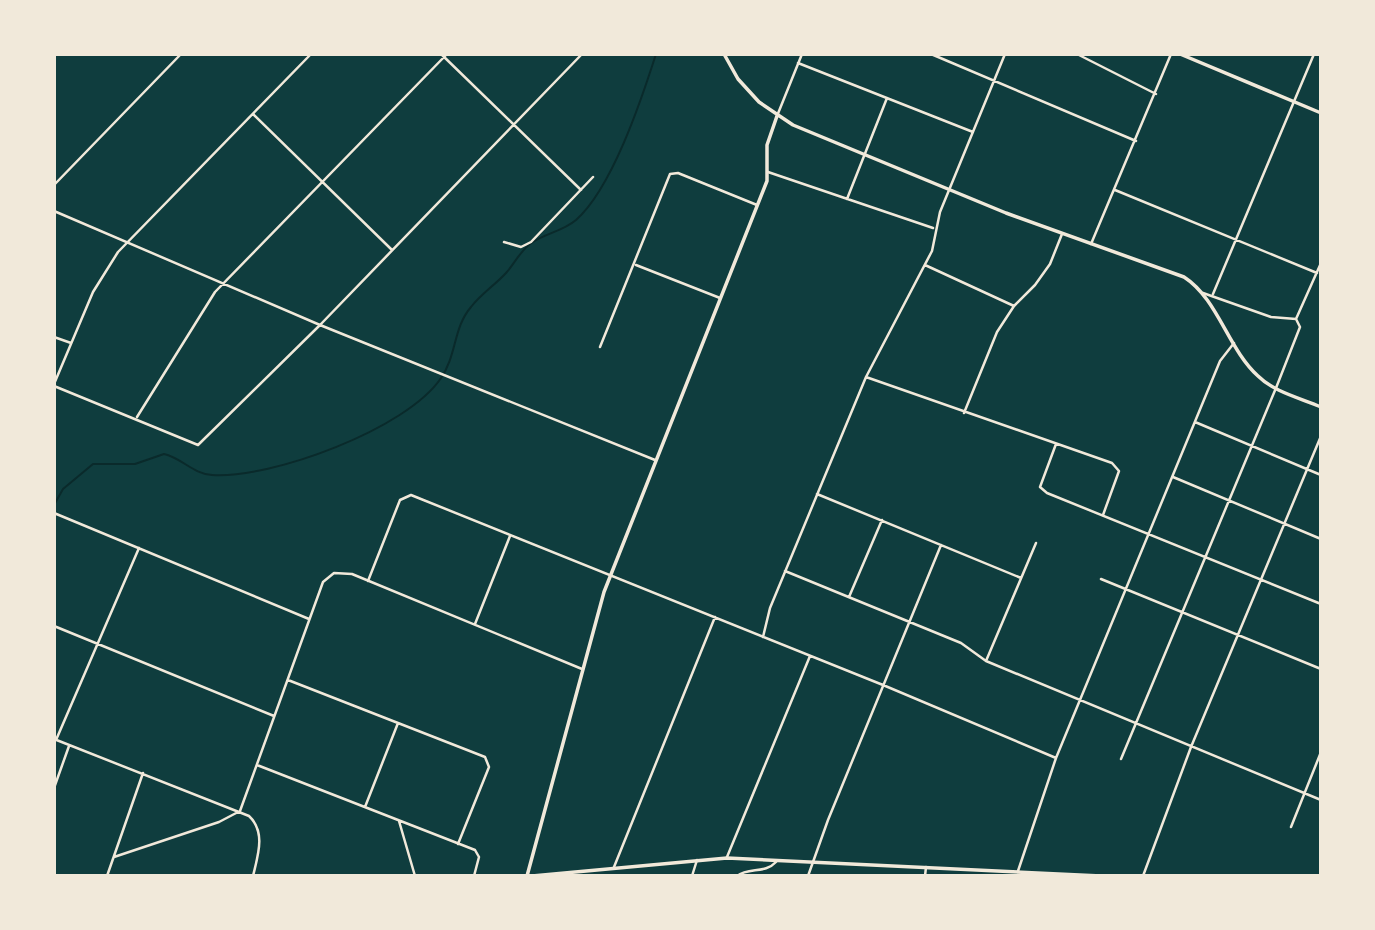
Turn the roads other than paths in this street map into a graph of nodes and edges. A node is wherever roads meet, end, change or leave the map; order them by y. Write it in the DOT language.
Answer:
graph roads {
  1 [pos="181,54"];
  2 [pos="311,54"];
  3 [pos="582,54"];
  4 [pos="724,54"];
  5 [pos="802,54"];
  6 [pos="931,54"];
  7 [pos="1005,54"];
  8 [pos="1077,54"];
  9 [pos="1171,54"];
  10 [pos="1180,54"];
  11 [pos="1314,54"];
  12 [pos="444,55"];
  13 [pos="798,63"];
  14 [pos="995,79"];
  15 [pos="1156,94"];
  16 [pos="887,98"];
  17 [pos="1294,102"];
  18 [pos="1321,113"];
  19 [pos="253,114"];
  20 [pos="777,116"];
  21 [pos="512,125"];
  22 [pos="974,132"];
  23 [pos="1136,141"];
  24 [pos="864,155"];
  25 [pos="768,172"];
  26 [pos="593,177"];
  27 [pos="323,183"];
  28 [pos="54,185"];
  29 [pos="581,190"];
  30 [pos="950,190"];
  31 [pos="1115,190"];
  32 [pos="847,200"];
  33 [pos="757,205"];
  34 [pos="54,211"];
  35 [pos="935,229"];
  36 [pos="1062,234"];
  37 [pos="1236,240"];
  38 [pos="127,242"];
  39 [pos="505,242"];
  40 [pos="1090,244"];
  41 [pos="392,250"];
  42 [pos="1321,263"];
  43 [pos="634,264"];
  44 [pos="925,265"];
  45 [pos="1317,273"];
  46 [pos="223,284"];
  47 [pos="1200,292"];
  48 [pos="1213,294"];
  49 [pos="720,298"];
  50 [pos="1014,306"];
  51 [pos="1296,319"];
  52 [pos="320,325"];
  53 [pos="54,337"];
  54 [pos="1234,343"];
  55 [pos="71,344"];
  56 [pos="600,347"];
  57 [pos="866,377"];
  58 [pos="54,385"];
  59 [pos="1276,388"];
  60 [pos="1321,407"];
  61 [pos="964,413"];
  62 [pos="136,419"];
  63 [pos="1195,422"];
  64 [pos="1321,436"];
  65 [pos="1056,444"];
  66 [pos="1251,446"];
  67 [pos="655,460"];
  68 [pos="1306,470"];
  69 [pos="1321,475"];
  70 [pos="1173,477"];
  71 [pos="817,494"];
  72 [pos="1228,500"];
  73 [pos="54,513"];
  74 [pos="1103,515"];
  75 [pos="882,520"];
  76 [pos="1284,523"];
  77 [pos="1149,533"];
  78 [pos="510,537"];
  79 [pos="1321,539"];
  80 [pos="1036,543"];
  81 [pos="941,545"];
  82 [pos="138,548"];
  83 [pos="1205,556"];
  84 [pos="785,571"];
  85 [pos="610,576"];
  86 [pos="1021,578"];
  87 [pos="1101,579"];
  88 [pos="1261,580"];
  89 [pos="368,581"];
  90 [pos="1126,588"];
  91 [pos="849,597"];
  92 [pos="1321,604"];
  93 [pos="1182,611"];
  94 [pos="715,617"];
  95 [pos="309,619"];
  96 [pos="909,622"];
  97 [pos="475,625"];
  98 [pos="54,626"];
  99 [pos="1238,635"];
  100 [pos="763,637"];
  101 [pos="97,644"];
  102 [pos="810,656"];
  103 [pos="986,661"];
  104 [pos="582,669"];
  105 [pos="1321,669"];
  106 [pos="287,679"];
  107 [pos="883,685"];
  108 [pos="1080,701"];
  109 [pos="274,716"];
  110 [pos="398,723"];
  111 [pos="1135,723"];
  112 [pos="55,740"];
  113 [pos="69,746"];
  114 [pos="1191,747"];
  115 [pos="1321,752"];
  116 [pos="1055,758"];
  117 [pos="1121,759"];
  118 [pos="257,765"];
  119 [pos="143,773"];
  120 [pos="54,788"];
  121 [pos="1304,793"];
  122 [pos="1321,800"];
  123 [pos="365,807"];
  124 [pos="240,811"];
  125 [pos="399,821"];
  126 [pos="1291,827"];
  127 [pos="458,844"];
  128 [pos="114,857"];
  129 [pos="727,858"];
  130 [pos="778,859"];
  131 [pos="697,860"];
  132 [pos="812,861"];
  133 [pos="614,867"];
  134 [pos="926,867"];
  135 [pos="1018,871"];
  136 [pos="586,873"];
  137 [pos="1093,875"];
  138 [pos="107,876"];
  139 [pos="253,876"];
  140 [pos="415,876"];
  141 [pos="474,876"];
  142 [pos="529,876"];
  143 [pos="692,876"];
  144 [pos="737,876"];
  145 [pos="808,876"];
  146 [pos="925,876"];
  147 [pos="1101,876"];
  148 [pos="1143,876"];
  1 -- 28 [label="street"];
  2 -- 19 [label="street"];
  3 -- 21 [label="street"];
  4 -- 20 [label="street"];
  5 -- 13 [label="street"];
  6 -- 14 [label="street"];
  7 -- 14 [label="street"];
  8 -- 15 [label="street"];
  9 -- 15 [label="street"];
  10 -- 17 [label="street"];
  11 -- 17 [label="street"];
  12 -- 21 [label="street"];
  12 -- 27 [label="street"];
  13 -- 16 [label="street"];
  13 -- 20 [label="street"];
  14 -- 22 [label="street"];
  14 -- 23 [label="street"];
  15 -- 23 [label="street"];
  16 -- 22 [label="street"];
  16 -- 24 [label="street"];
  17 -- 18 [label="street"];
  17 -- 37 [label="street"];
  19 -- 27 [label="street"];
  19 -- 38 [label="street"];
  20 -- 24 [label="street"];
  20 -- 25 [label="street"];
  21 -- 29 [label="street"];
  21 -- 41 [label="street"];
  22 -- 30 [label="street"];
  23 -- 31 [label="street"];
  24 -- 30 [label="street"];
  24 -- 32 [label="street"];
  25 -- 32 [label="street"];
  25 -- 33 [label="street"];
  26 -- 29 [label="street"];
  27 -- 41 [label="street"];
  27 -- 46 [label="street"];
  29 -- 39 [label="street"];
  30 -- 35 [label="street"];
  30 -- 36 [label="street"];
  31 -- 37 [label="street"];
  31 -- 40 [label="street"];
  32 -- 35 [label="street"];
  33 -- 43 [label="street"];
  33 -- 49 [label="street"];
  34 -- 38 [label="street"];
  35 -- 44 [label="street"];
  36 -- 40 [label="street"];
  36 -- 50 [label="street"];
  37 -- 45 [label="street"];
  37 -- 48 [label="street"];
  38 -- 46 [label="street"];
  38 -- 55 [label="street"];
  40 -- 47 [label="street"];
  41 -- 52 [label="street"];
  42 -- 45 [label="street"];
  43 -- 49 [label="street"];
  43 -- 56 [label="street"];
  44 -- 50 [label="street"];
  44 -- 57 [label="street"];
  45 -- 51 [label="street"];
  46 -- 52 [label="street"];
  46 -- 62 [label="street"];
  47 -- 48 [label="street"];
  47 -- 54 [label="street"];
  48 -- 51 [label="street"];
  49 -- 67 [label="street"];
  50 -- 61 [label="street"];
  51 -- 59 [label="street"];
  52 -- 62 [label="street"];
  52 -- 67 [label="street"];
  53 -- 55 [label="street"];
  54 -- 59 [label="street"];
  54 -- 63 [label="street"];
  55 -- 58 [label="street"];
  57 -- 61 [label="street"];
  57 -- 71 [label="street"];
  58 -- 62 [label="street"];
  59 -- 60 [label="street"];
  59 -- 66 [label="street"];
  61 -- 65 [label="street"];
  63 -- 66 [label="street"];
  63 -- 70 [label="street"];
  64 -- 68 [label="street"];
  65 -- 74 [label="street"];
  65 -- 74 [label="street"];
  66 -- 68 [label="street"];
  66 -- 72 [label="street"];
  67 -- 85 [label="street"];
  68 -- 69 [label="street"];
  68 -- 76 [label="street"];
  70 -- 72 [label="street"];
  70 -- 77 [label="street"];
  71 -- 75 [label="street"];
  71 -- 84 [label="street"];
  72 -- 76 [label="street"];
  72 -- 83 [label="street"];
  73 -- 82 [label="street"];
  74 -- 77 [label="street"];
  75 -- 81 [label="street"];
  75 -- 91 [label="street"];
  76 -- 79 [label="street"];
  76 -- 88 [label="street"];
  77 -- 83 [label="street"];
  77 -- 90 [label="street"];
  78 -- 85 [label="street"];
  78 -- 89 [label="street"];
  78 -- 97 [label="street"];
  80 -- 86 [label="street"];
  81 -- 86 [label="street"];
  81 -- 96 [label="street"];
  82 -- 95 [label="street"];
  82 -- 101 [label="street"];
  83 -- 88 [label="street"];
  83 -- 93 [label="street"];
  84 -- 91 [label="street"];
  84 -- 100 [label="street"];
  85 -- 94 [label="street"];
  85 -- 104 [label="street"];
  86 -- 103 [label="street"];
  87 -- 90 [label="street"];
  88 -- 92 [label="street"];
  88 -- 99 [label="street"];
  89 -- 95 [label="street"];
  89 -- 97 [label="street"];
  90 -- 93 [label="street"];
  90 -- 108 [label="street"];
  91 -- 96 [label="street"];
  93 -- 99 [label="street"];
  93 -- 111 [label="street"];
  94 -- 100 [label="street"];
  94 -- 133 [label="street"];
  95 -- 106 [label="street"];
  96 -- 103 [label="street"];
  96 -- 107 [label="street"];
  97 -- 104 [label="street"];
  98 -- 101 [label="street"];
  99 -- 105 [label="street"];
  99 -- 114 [label="street"];
  100 -- 102 [label="street"];
  101 -- 109 [label="street"];
  101 -- 112 [label="street"];
  102 -- 107 [label="street"];
  102 -- 129 [label="street"];
  103 -- 108 [label="street"];
  104 -- 142 [label="street"];
  106 -- 109 [label="street"];
  106 -- 110 [label="street"];
  107 -- 116 [label="street"];
  107 -- 132 [label="street"];
  108 -- 111 [label="street"];
  108 -- 116 [label="street"];
  109 -- 118 [label="street"];
  110 -- 123 [label="street"];
  110 -- 127 [label="street"];
  111 -- 114 [label="street"];
  111 -- 117 [label="street"];
  112 -- 113 [label="street"];
  113 -- 119 [label="street"];
  113 -- 120 [label="street"];
  114 -- 121 [label="street"];
  114 -- 148 [label="street"];
  115 -- 121 [label="street"];
  116 -- 135 [label="street"];
  118 -- 123 [label="street"];
  118 -- 124 [label="street"];
  119 -- 124 [label="street"];
  119 -- 128 [label="street"];
  121 -- 122 [label="street"];
  121 -- 126 [label="street"];
  123 -- 125 [label="street"];
  124 -- 128 [label="street"];
  124 -- 139 [label="street"];
  125 -- 127 [label="street"];
  125 -- 140 [label="street"];
  127 -- 141 [label="street"];
  128 -- 138 [label="street"];
  129 -- 130 [label="street"];
  129 -- 131 [label="street"];
  130 -- 132 [label="street"];
  130 -- 144 [label="street"];
  131 -- 133 [label="street"];
  131 -- 143 [label="street"];
  132 -- 134 [label="street"];
  132 -- 145 [label="street"];
  133 -- 136 [label="street"];
  134 -- 135 [label="street"];
  134 -- 146 [label="street"];
  135 -- 137 [label="street"];
  136 -- 142 [label="street"];
  137 -- 147 [label="street"];
}
